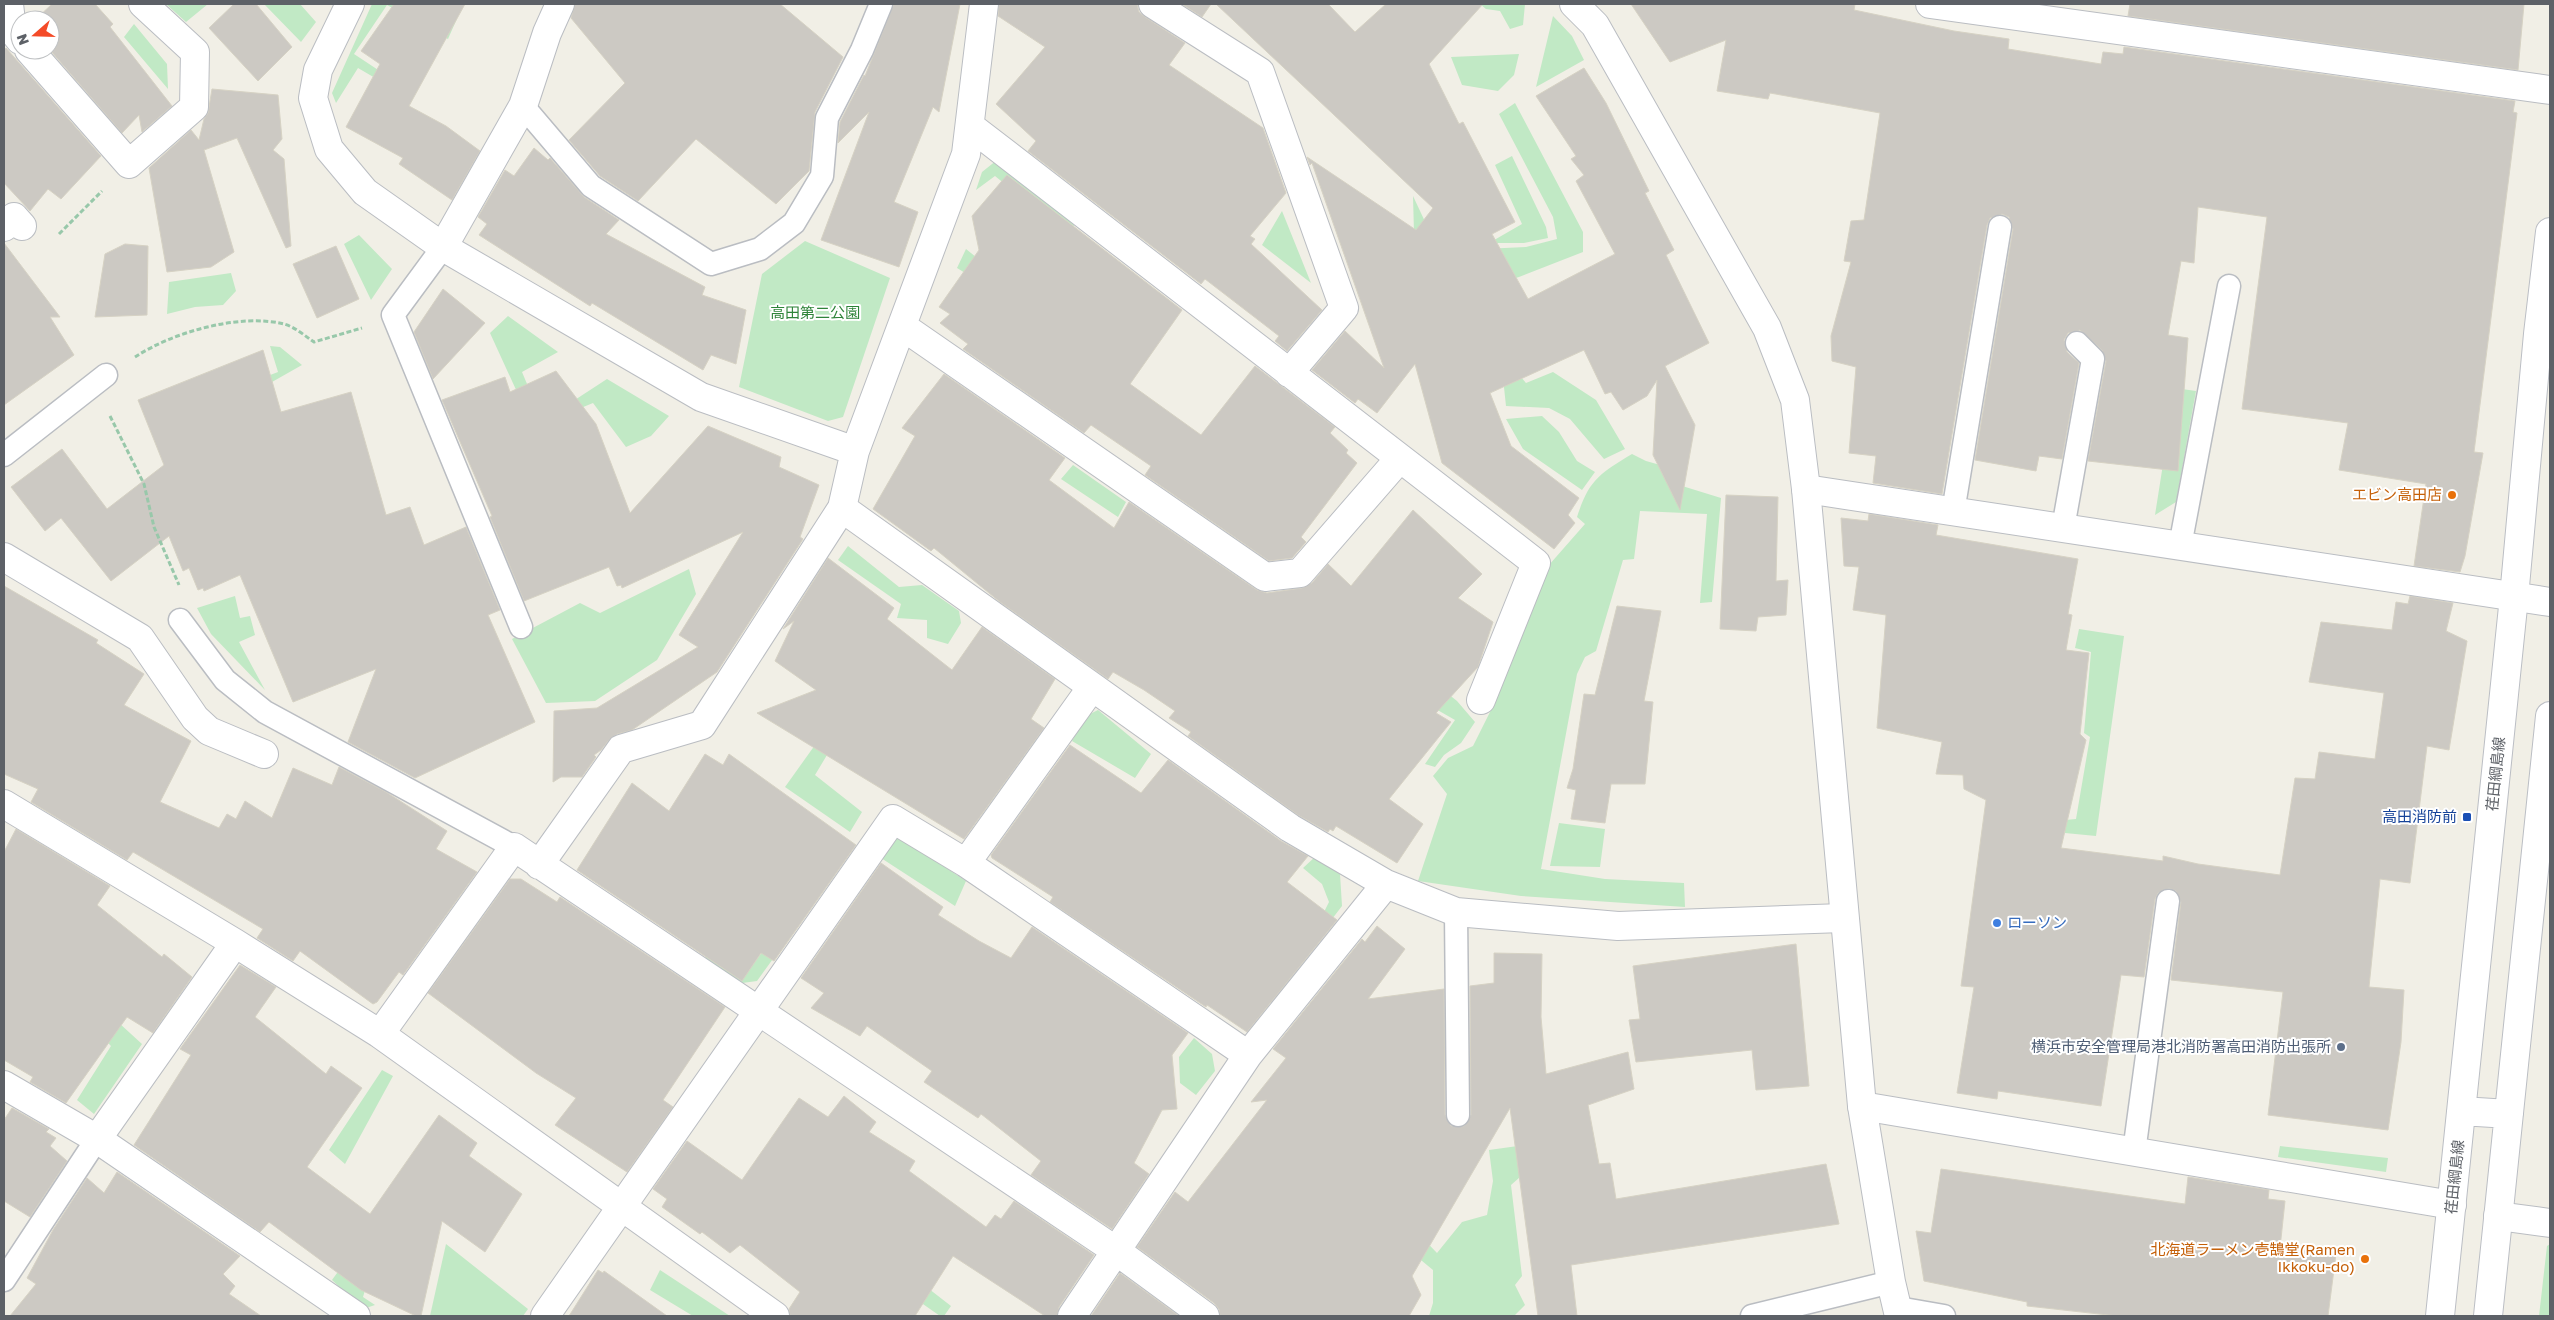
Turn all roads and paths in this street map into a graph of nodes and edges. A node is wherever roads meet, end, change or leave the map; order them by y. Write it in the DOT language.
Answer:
graph roads {
  1 [pos="143,4"];
  2 [pos="350,4"];
  3 [pos="560,4"];
  4 [pos="880,4"];
  5 [pos="984,4"];
  6 [pos="1153,4"];
  7 [pos="1574,4"];
  8 [pos="1930,4"];
  9 [pos="38,60"];
  10 [pos="2550,90"];
  11 [pos="523,106"];
  12 [pos="970,126"];
  13 [pos="129,164"];
  14 [pos="13,226"];
  15 [pos="2000,227"];
  16 [pos="2550,232"];
  17 [pos="442,247"];
  18 [pos="2229,286"];
  19 [pos="393,315"];
  20 [pos="902,326"];
  21 [pos="2077,343"];
  22 [pos="1289,373"];
  23 [pos="101,380"];
  24 [pos="855,451"];
  25 [pos="4,455"];
  26 [pos="1400,458"];
  27 [pos="1806,489"];
  28 [pos="842,508"];
  29 [pos="1953,512"];
  30 [pos="2063,528"];
  31 [pos="2180,546"];
  32 [pos="4,557"];
  33 [pos="2514,597"];
  34 [pos="2550,602"];
  35 [pos="180,620"];
  36 [pos="521,627"];
  37 [pos="1092,687"];
  38 [pos="1481,700"];
  39 [pos="2550,716"];
  40 [pos="264,754"];
  41 [pos="4,804"];
  42 [pos="514,847"];
  43 [pos="966,863"];
  44 [pos="539,865"];
  45 [pos="1386,884"];
  46 [pos="2168,901"];
  47 [pos="1456,912"];
  48 [pos="1843,918"];
  49 [pos="235,943"];
  50 [pos="756,1011"];
  51 [pos="380,1034"];
  52 [pos="1248,1055"];
  53 [pos="4,1085"];
  54 [pos="1862,1106"];
  55 [pos="2462,1111"];
  56 [pos="2509,1114"];
  57 [pos="1458,1115"];
  58 [pos="97,1139"];
  59 [pos="2134,1152"];
  60 [pos="2452,1205"];
  61 [pos="622,1207"];
  62 [pos="2498,1216"];
  63 [pos="2550,1223"];
  64 [pos="1115,1250"];
  65 [pos="4,1280"];
  66 [pos="1891,1282"];
  67 [pos="1898,1312"];
  68 [pos="356,1316"];
  69 [pos="545,1316"];
  70 [pos="775,1316"];
  71 [pos="1072,1316"];
  72 [pos="1205,1316"];
  73 [pos="1752,1316"];
  74 [pos="1944,1316"];
  75 [pos="2440,1316"];
  76 [pos="2488,1316"];
  1 -- 13 [label="street"];
  2 -- 17 [label="street"];
  3 -- 11 [label="street"];
  4 -- 11 [label="lane"];
  5 -- 12 [label="street"];
  6 -- 22 [label="street"];
  7 -- 27 [label="street"];
  8 -- 10 [label="street"];
  9 -- 13 [label="street"];
  11 -- 17 [label="street"];
  12 -- 20 [label="street"];
  12 -- 22 [label="street"];
  13 -- 14 [label="path"];
  15 -- 29 [label="lane"];
  16 -- 33 [label="street, 荏田綱島線"];
  17 -- 19 [label="lane"];
  17 -- 24 [label="street"];
  18 -- 31 [label="lane"];
  19 -- 23 [label="path"];
  19 -- 36 [label="lane"];
  20 -- 24 [label="street"];
  20 -- 26 [label="street"];
  21 -- 30 [label="lane"];
  22 -- 26 [label="street"];
  23 -- 25 [label="lane"];
  23 -- 35 [label="path"];
  24 -- 28 [label="street"];
  26 -- 38 [label="street"];
  27 -- 29 [label="street"];
  27 -- 48 [label="street"];
  28 -- 37 [label="street"];
  28 -- 44 [label="street"];
  29 -- 30 [label="street"];
  30 -- 31 [label="street"];
  31 -- 33 [label="street"];
  32 -- 40 [label="street"];
  33 -- 34 [label="street"];
  33 -- 55 [label="street, 荏田綱島線"];
  35 -- 42 [label="lane"];
  37 -- 43 [label="street"];
  37 -- 45 [label="street"];
  39 -- 56 [label="street"];
  41 -- 49 [label="street"];
  42 -- 44 [label="street"];
  42 -- 51 [label="street"];
  43 -- 50 [label="street"];
  43 -- 52 [label="street"];
  44 -- 50 [label="street"];
  45 -- 47 [label="street"];
  45 -- 52 [label="street"];
  46 -- 59 [label="lane"];
  47 -- 48 [label="street"];
  47 -- 57 [label="lane"];
  48 -- 54 [label="street"];
  49 -- 51 [label="street"];
  49 -- 58 [label="street"];
  50 -- 61 [label="street"];
  50 -- 64 [label="street"];
  51 -- 61 [label="street"];
  52 -- 64 [label="street"];
  53 -- 58 [label="street"];
  54 -- 59 [label="street"];
  54 -- 66 [label="street"];
  55 -- 56 [label="street"];
  55 -- 60 [label="street, 荏田綱島線"];
  56 -- 62 [label="street"];
  58 -- 65 [label="lane"];
  58 -- 68 [label="street"];
  59 -- 60 [label="street"];
  60 -- 75 [label="street, 荏田綱島線"];
  61 -- 69 [label="street"];
  61 -- 70 [label="street"];
  62 -- 63 [label="street"];
  62 -- 76 [label="street"];
  64 -- 71 [label="street"];
  64 -- 72 [label="street"];
  66 -- 67 [label="street"];
  66 -- 73 [label="lane"];
  67 -- 74 [label="lane"];
}
